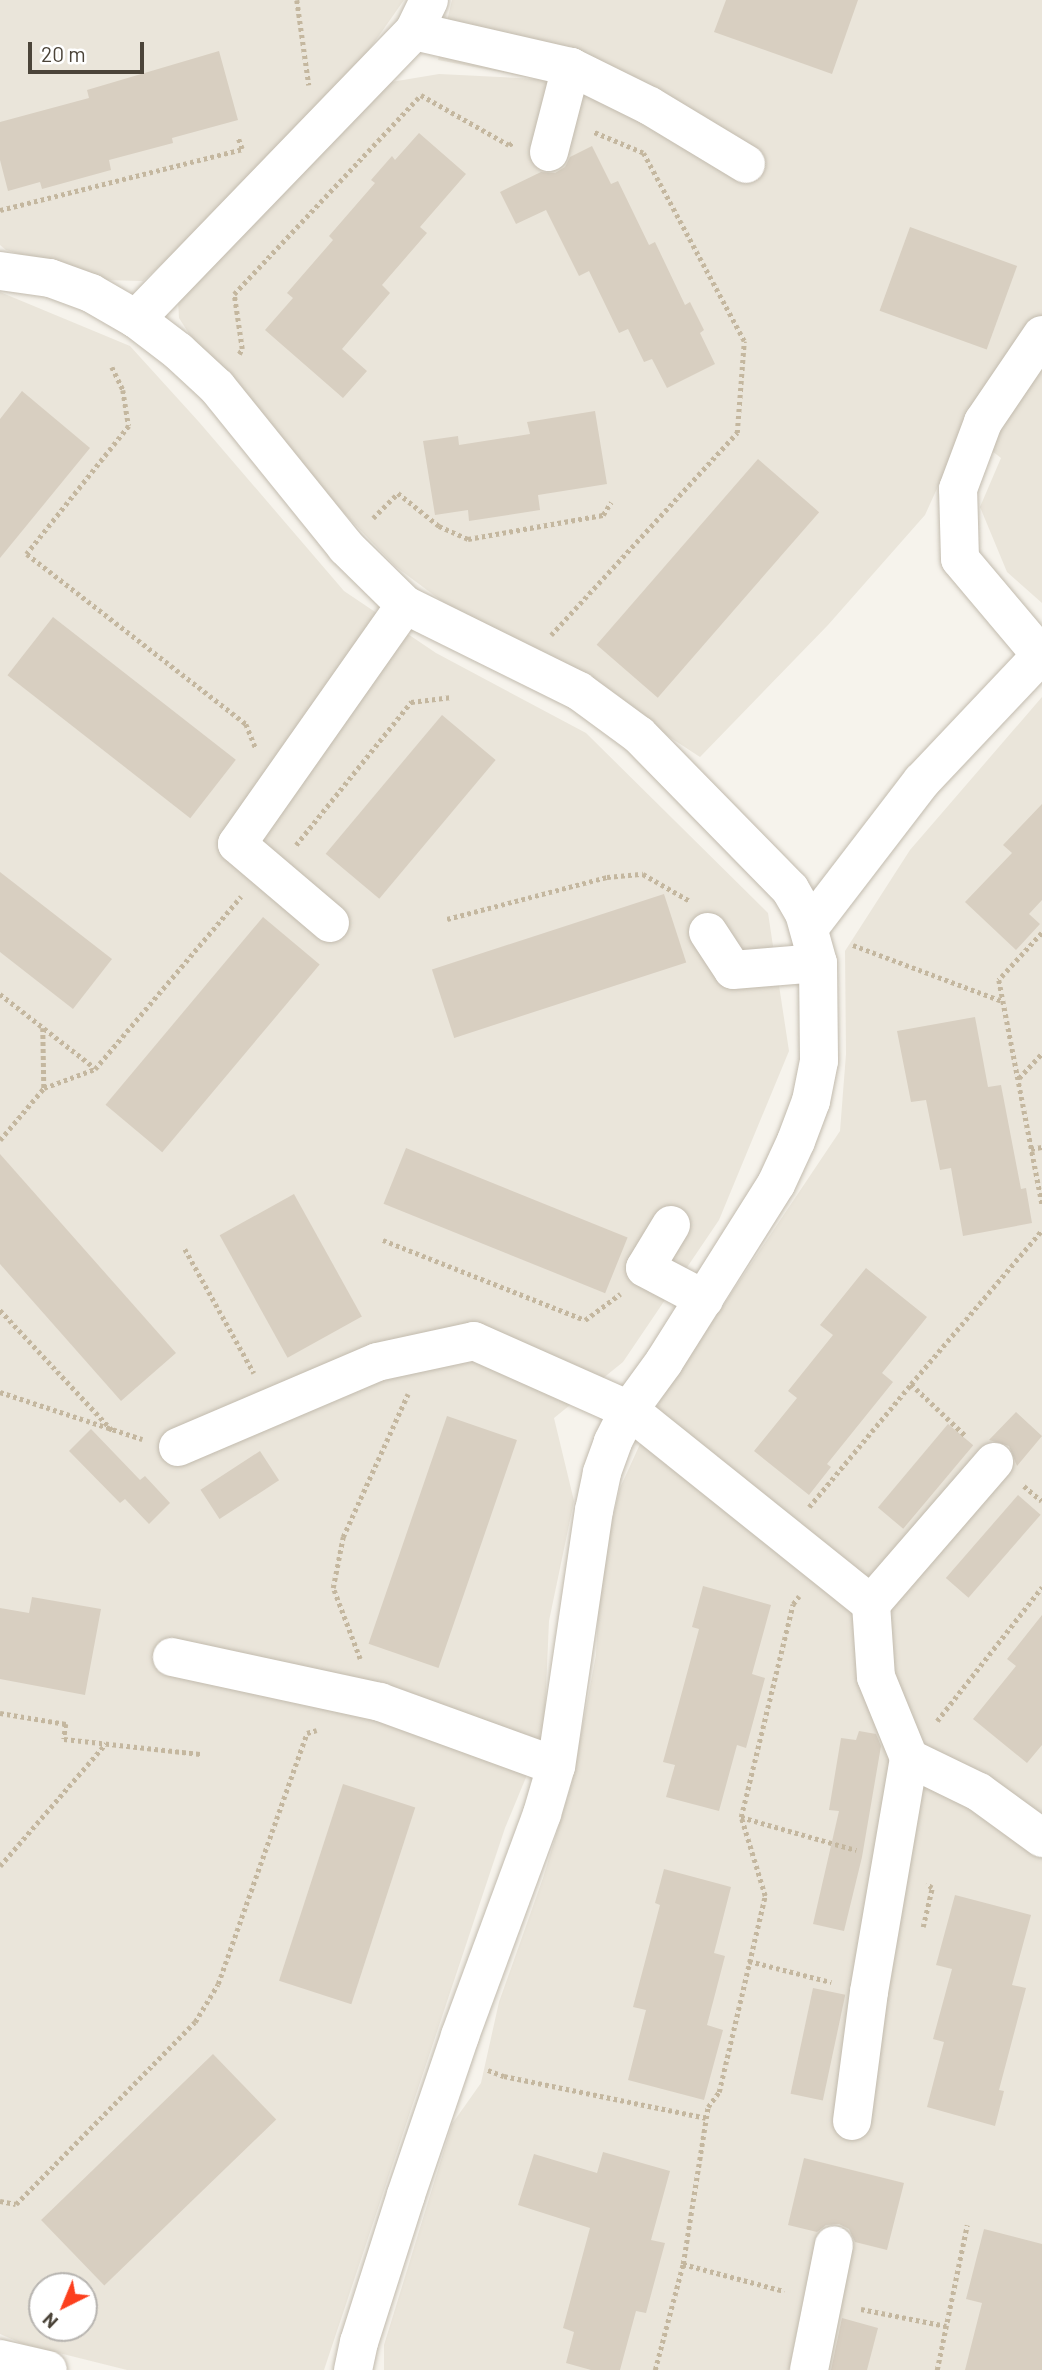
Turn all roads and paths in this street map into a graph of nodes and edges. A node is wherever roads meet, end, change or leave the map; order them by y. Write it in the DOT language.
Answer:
graph roads {
  1 [pos="297,0"];
  2 [pos="421,16"];
  3 [pos="571,67"];
  4 [pos="316,134"];
  5 [pos="553,136"];
  6 [pos="239,138"];
  7 [pos="746,164"];
  8 [pos="0,210"];
  9 [pos="0,271"];
  10 [pos="136,318"];
  11 [pos="1042,335"];
  12 [pos="112,367"];
  13 [pos="217,387"];
  14 [pos="611,502"];
  15 [pos="346,547"];
  16 [pos="405,605"];
  17 [pos="1041,654"];
  18 [pos="524,664"];
  19 [pos="450,697"];
  20 [pos="273,792"];
  21 [pos="271,876"];
  22 [pos="447,919"];
  23 [pos="330,923"];
  24 [pos="708,932"];
  25 [pos="1042,933"];
  26 [pos="814,946"];
  27 [pos="0,994"];
  28 [pos="1003,1001"];
  29 [pos="43,1028"];
  30 [pos="1042,1053"];
  31 [pos="95,1069"];
  32 [pos="1018,1079"];
  33 [pos="44,1088"];
  34 [pos="0,1140"];
  35 [pos="1042,1147"];
  36 [pos="1031,1149"];
  37 [pos="1042,1204"];
  38 [pos="671,1225"];
  39 [pos="1042,1230"];
  40 [pos="383,1240"];
  41 [pos="185,1249"];
  42 [pos="645,1268"];
  43 [pos="704,1298"];
  44 [pos="0,1310"];
  45 [pos="427,1352"];
  46 [pos="911,1384"];
  47 [pos="0,1392"];
  48 [pos="273,1407"];
  49 [pos="629,1410"];
  50 [pos="114,1432"];
  51 [pos="178,1447"];
  52 [pos="995,1462"];
  53 [pos="1042,1501"];
  54 [pos="786,1536"];
  55 [pos="823,1566"];
  56 [pos="1042,1587"];
  57 [pos="872,1604"];
  58 [pos="172,1657"];
  59 [pos="355,1696"];
  60 [pos="0,1713"];
  61 [pos="106,1743"];
  62 [pos="200,1755"];
  63 [pos="909,1758"];
  64 [pos="556,1766"];
  65 [pos="741,1817"];
  66 [pos="1042,1838"];
  67 [pos="892,1860"];
  68 [pos="0,1866"];
  69 [pos="749,1961"];
  70 [pos="869,1992"];
  71 [pos="453,2056"];
  72 [pos="706,2118"];
  73 [pos="852,2121"];
  74 [pos="0,2201"];
  75 [pos="967,2225"];
  76 [pos="834,2245"];
  77 [pos="0,2359"];
  78 [pos="48,2370"];
  79 [pos="353,2370"];
  80 [pos="656,2370"];
  81 [pos="808,2370"];
  82 [pos="937,2370"];
  1 -- 4 [label="path"];
  2 -- 3 [label="street"];
  2 -- 4 [label="street"];
  3 -- 5 [label="street"];
  3 -- 7 [label="street"];
  4 -- 10 [label="street"];
  5 -- 13 [label="path"];
  5 -- 18 [label="path"];
  6 -- 8 [label="path"];
  9 -- 10 [label="street"];
  10 -- 13 [label="street"];
  11 -- 17 [label="street"];
  12 -- 20 [label="path"];
  13 -- 15 [label="street"];
  14 -- 15 [label="path"];
  15 -- 16 [label="street"];
  16 -- 18 [label="street"];
  16 -- 20 [label="street"];
  17 -- 26 [label="street"];
  18 -- 26 [label="street"];
  19 -- 21 [label="path"];
  20 -- 21 [label="street"];
  21 -- 23 [label="street"];
  21 -- 31 [label="path"];
  22 -- 24 [label="path"];
  24 -- 26 [label="street"];
  25 -- 28 [label="path"];
  26 -- 28 [label="path"];
  26 -- 43 [label="street"];
  27 -- 29 [label="path"];
  28 -- 32 [label="path"];
  29 -- 31 [label="path"];
  29 -- 33 [label="path"];
  30 -- 32 [label="path"];
  31 -- 33 [label="path"];
  32 -- 36 [label="path"];
  33 -- 34 [label="path"];
  35 -- 36 [label="path"];
  36 -- 37 [label="path"];
  38 -- 42 [label="street"];
  39 -- 46 [label="path"];
  40 -- 42 [label="path"];
  41 -- 48 [label="path"];
  42 -- 43 [label="street"];
  43 -- 49 [label="street"];
  44 -- 50 [label="path"];
  45 -- 48 [label="street"];
  45 -- 49 [label="street"];
  45 -- 59 [label="path"];
  46 -- 52 [label="path"];
  46 -- 54 [label="path"];
  47 -- 50 [label="path"];
  48 -- 51 [label="street"];
  49 -- 54 [label="street"];
  49 -- 64 [label="street"];
  50 -- 51 [label="path"];
  52 -- 53 [label="path"];
  52 -- 57 [label="street"];
  54 -- 55 [label="street"];
  55 -- 57 [label="street"];
  55 -- 65 [label="path"];
  56 -- 63 [label="path"];
  57 -- 63 [label="street"];
  58 -- 59 [label="street"];
  59 -- 64 [label="street"];
  59 -- 74 [label="path"];
  60 -- 61 [label="path"];
  61 -- 62 [label="path"];
  61 -- 68 [label="path"];
  63 -- 66 [label="street"];
  63 -- 67 [label="street"];
  64 -- 71 [label="street"];
  65 -- 67 [label="path"];
  65 -- 69 [label="path"];
  67 -- 70 [label="street"];
  69 -- 70 [label="path"];
  69 -- 72 [label="path"];
  70 -- 73 [label="street"];
  71 -- 72 [label="path"];
  71 -- 79 [label="street"];
  72 -- 80 [label="path"];
  75 -- 82 [label="path"];
  76 -- 81 [label="street"];
  77 -- 78 [label="street"];
}
